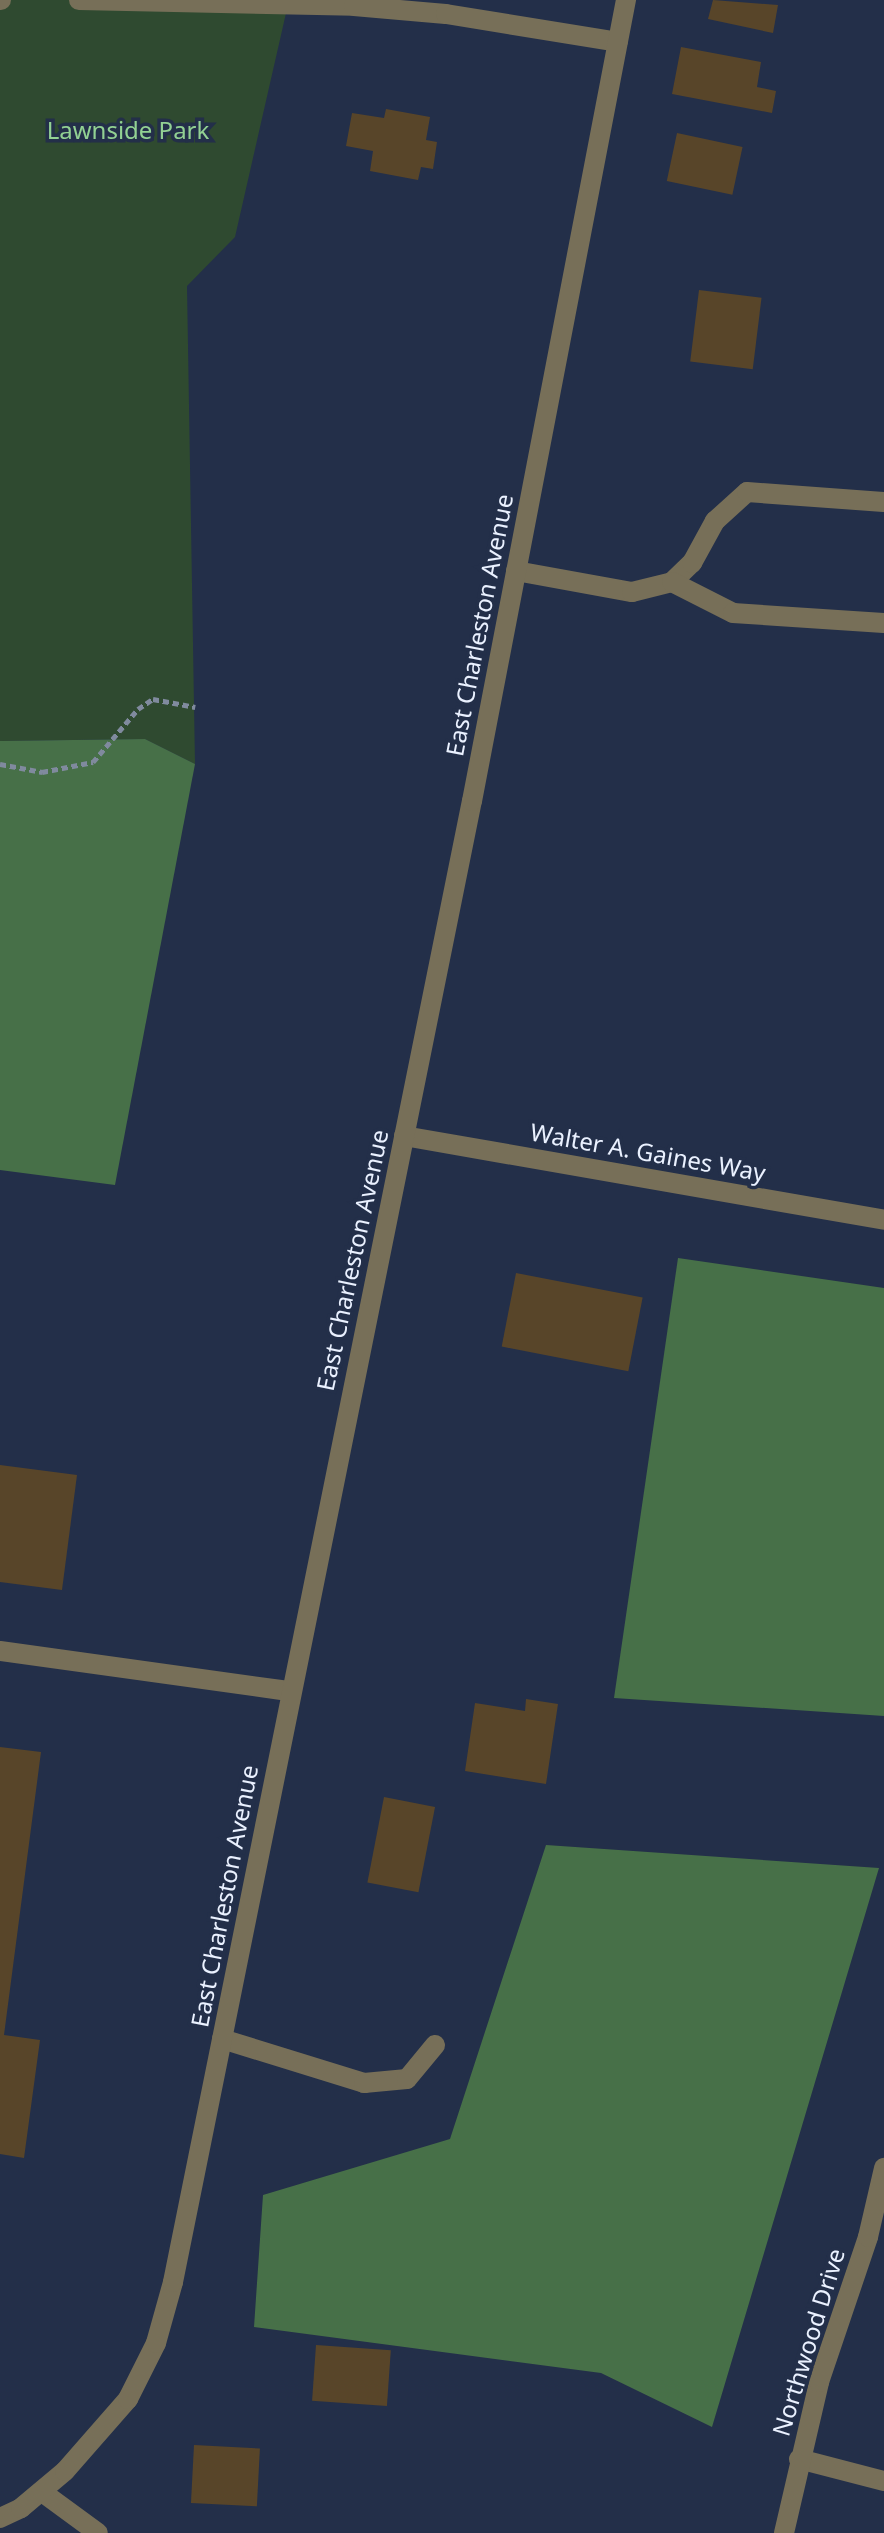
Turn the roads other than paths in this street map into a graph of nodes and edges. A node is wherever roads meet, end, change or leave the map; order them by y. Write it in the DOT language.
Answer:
graph roads {
  1 [pos="79,0"];
  2 [pos="626,0"];
  3 [pos="618,42"];
  4 [pos="884,502"];
  5 [pos="516,571"];
  6 [pos="672,582"];
  7 [pos="884,623"];
  8 [pos="404,1136"];
  9 [pos="884,1220"];
  10 [pos="0,1651"];
  11 [pos="290,1691"];
  12 [pos="222,2039"];
  13 [pos="435,2045"];
  14 [pos="884,2168"];
  15 [pos="799,2459"];
  16 [pos="884,2481"];
  17 [pos="42,2492"];
  18 [pos="0,2518"];
  19 [pos="98,2533"];
  20 [pos="784,2533"];
  1 -- 3 [label="street"];
  2 -- 3 [label="street, East Charleston Avenue"];
  3 -- 5 [label="street, East Charleston Avenue"];
  4 -- 6 [label="street"];
  5 -- 6 [label="street"];
  5 -- 8 [label="street, East Charleston Avenue"];
  6 -- 7 [label="street"];
  8 -- 9 [label="street, Walter A. Gaines Way"];
  8 -- 11 [label="street, East Charleston Avenue"];
  10 -- 11 [label="street"];
  11 -- 12 [label="street, East Charleston Avenue"];
  12 -- 13 [label="street"];
  12 -- 17 [label="street, East Charleston Avenue"];
  14 -- 15 [label="street, Northwood Drive"];
  15 -- 16 [label="street"];
  15 -- 20 [label="street, Northwood Drive"];
  17 -- 18 [label="street, East Charleston Avenue"];
  17 -- 19 [label="street"];
}
